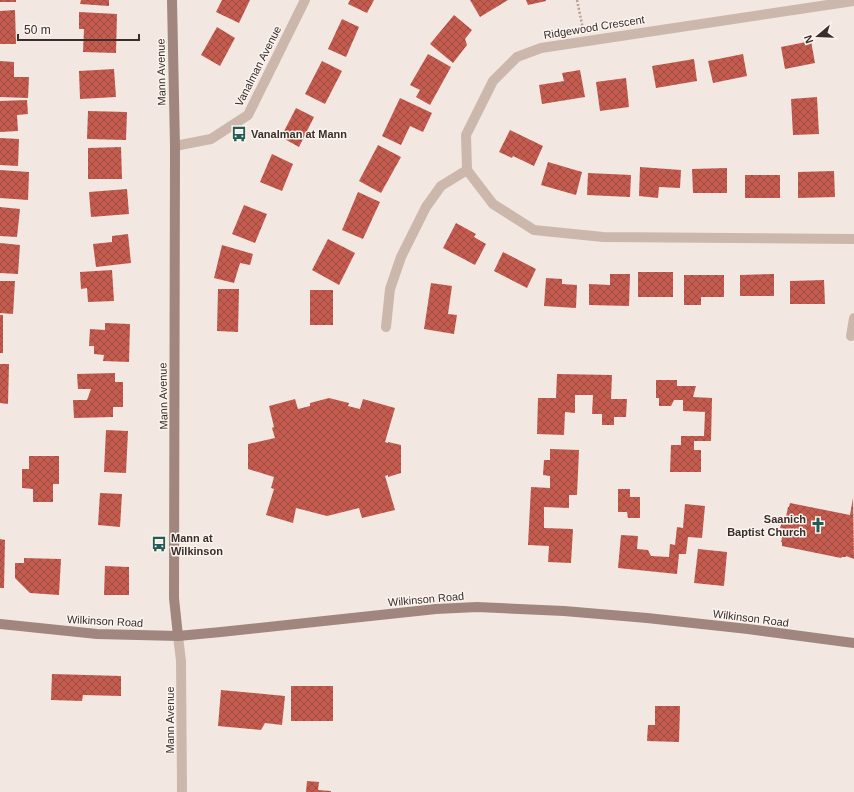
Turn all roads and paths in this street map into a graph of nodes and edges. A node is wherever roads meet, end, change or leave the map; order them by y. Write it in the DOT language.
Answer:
graph roads {
  1 [pos="172,0"];
  2 [pos="305,0"];
  3 [pos="577,0"];
  4 [pos="854,1"];
  5 [pos="585,41"];
  6 [pos="175,146"];
  7 [pos="468,170"];
  8 [pos="854,239"];
  9 [pos="854,318"];
  10 [pos="386,327"];
  11 [pos="851,336"];
  12 [pos="0,624"];
  13 [pos="178,636"];
  14 [pos="854,643"];
  15 [pos="182,792"];
  1 -- 6 [label="main road, Mann Avenue"];
  2 -- 6 [label="street, Vanalman Avenue"];
  3 -- 5 [label="path"];
  4 -- 5 [label="street, Ridgewood Crescent"];
  5 -- 7 [label="street, Ridgewood Crescent"];
  6 -- 13 [label="main road, Mann Avenue"];
  7 -- 8 [label="street"];
  7 -- 10 [label="street"];
  9 -- 11 [label="street"];
  12 -- 13 [label="main road, Wilkinson Road"];
  13 -- 14 [label="main road, Wilkinson Road"];
  13 -- 15 [label="street, Mann Avenue"];
}
